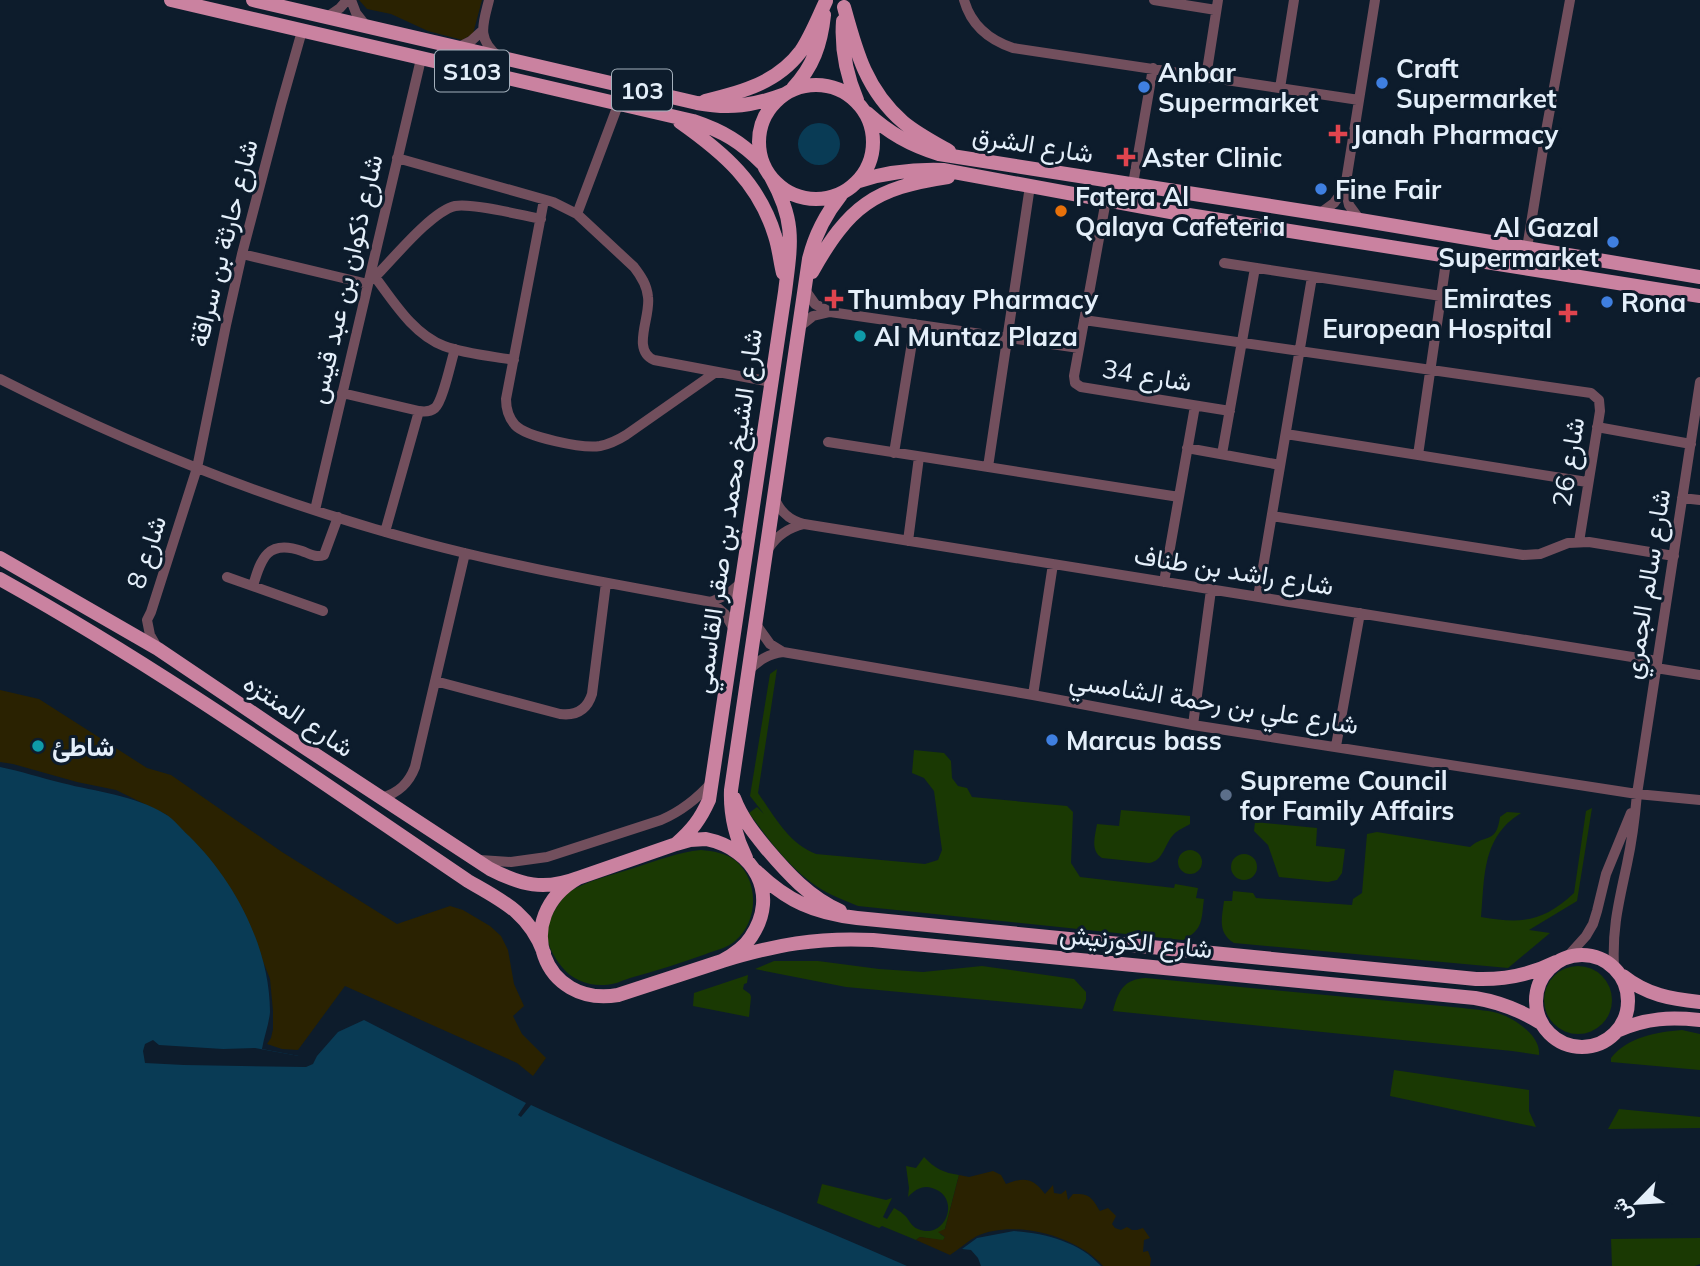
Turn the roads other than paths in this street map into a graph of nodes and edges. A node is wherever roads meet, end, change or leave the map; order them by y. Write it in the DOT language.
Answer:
graph roads {
  1 [pos="171,0"];
  2 [pos="253,0"];
  3 [pos="349,0"];
  4 [pos="489,0"];
  5 [pos="964,0"];
  6 [pos="1154,0"];
  7 [pos="1294,0"];
  8 [pos="1375,0"];
  9 [pos="1570,0"];
  10 [pos="826,1"];
  11 [pos="844,4"];
  12 [pos="1217,5"];
  13 [pos="327,17"];
  14 [pos="369,27"];
  15 [pos="482,30"];
  16 [pos="302,31"];
  17 [pos="343,41"];
  18 [pos="457,48"];
  19 [pos="499,57"];
  20 [pos="421,59"];
  21 [pos="1153,68"];
  22 [pos="1206,76"];
  23 [pos="1280,88"];
  24 [pos="787,92"];
  25 [pos="1359,100"];
  26 [pos="857,101"];
  27 [pos="696,103"];
  28 [pos="618,105"];
  29 [pos="867,113"];
  30 [pos="673,117"];
  31 [pos="959,157"];
  32 [pos="397,158"];
  33 [pos="763,164"];
  34 [pos="964,174"];
  35 [pos="771,177"];
  36 [pos="859,181"];
  37 [pos="1133,184"];
  38 [pos="1030,186"];
  39 [pos="1345,188"];
  40 [pos="841,195"];
  41 [pos="544,200"];
  42 [pos="1105,200"];
  43 [pos="577,214"];
  44 [pos="1319,214"];
  45 [pos="541,219"];
  46 [pos="1360,220"];
  47 [pos="1527,248"];
  48 [pos="242,254"];
  49 [pos="1447,256"];
  50 [pos="1224,264"];
  51 [pos="1255,268"];
  52 [pos="1312,277"];
  53 [pos="1700,277"];
  54 [pos="371,278"];
  55 [pos="785,286"];
  56 [pos="805,286"];
  57 [pos="1441,296"];
  58 [pos="1700,296"];
  59 [pos="830,312"];
  60 [pos="1084,320"];
  61 [pos="915,324"];
  62 [pos="799,327"];
  63 [pos="1008,337"];
  64 [pos="1242,343"];
  65 [pos="1079,348"];
  66 [pos="455,349"];
  67 [pos="1300,351"];
  68 [pos="514,360"];
  69 [pos="1430,370"];
  70 [pos="716,372"];
  71 [pos="1,381"];
  72 [pos="771,382"];
  73 [pos="1700,382"];
  74 [pos="342,393"];
  75 [pos="1195,406"];
  76 [pos="1698,406"];
  77 [pos="419,411"];
  78 [pos="1230,411"];
  79 [pos="1597,427"];
  80 [pos="1286,434"];
  81 [pos="828,442"];
  82 [pos="1691,444"];
  83 [pos="1187,448"];
  84 [pos="894,453"];
  85 [pos="1223,454"];
  86 [pos="1418,455"];
  87 [pos="919,457"];
  88 [pos="1280,465"];
  89 [pos="988,467"];
  90 [pos="197,468"];
  91 [pos="1587,482"];
  92 [pos="1179,497"];
  93 [pos="774,498"];
  94 [pos="1682,498"];
  95 [pos="1700,500"];
  96 [pos="315,510"];
  97 [pos="1272,516"];
  98 [pos="338,517"];
  99 [pos="804,524"];
  100 [pos="385,532"];
  101 [pos="908,541"];
  102 [pos="1578,542"];
  103 [pos="465,553"];
  104 [pos="765,555"];
  105 [pos="1674,556"];
  106 [pos="0,558"];
  107 [pos="1053,564"];
  108 [pos="227,578"];
  109 [pos="0,579"];
  110 [pos="742,582"];
  111 [pos="1164,582"];
  112 [pos="606,583"];
  113 [pos="253,586"];
  114 [pos="1211,590"];
  115 [pos="1258,597"];
  116 [pos="711,602"];
  117 [pos="323,611"];
  118 [pos="1360,613"];
  119 [pos="755,623"];
  120 [pos="734,631"];
  121 [pos="158,649"];
  122 [pos="783,652"];
  123 [pos="1657,664"];
  124 [pos="145,666"];
  125 [pos="748,671"];
  126 [pos="1700,675"];
  127 [pos="435,681"];
  128 [pos="1033,695"];
  129 [pos="1193,725"];
  130 [pos="281,732"];
  131 [pos="1336,746"];
  132 [pos="712,782"];
  133 [pos="731,790"];
  134 [pos="1637,794"];
  135 [pos="381,798"];
  136 [pos="1700,800"];
  137 [pos="676,844"];
  138 [pos="746,858"];
  139 [pos="474,859"];
  140 [pos="756,871"];
  141 [pos="578,878"];
  142 [pos="857,918"];
  143 [pos="544,953"];
  144 [pos="1562,959"];
  145 [pos="722,961"];
  146 [pos="1617,970"];
  147 [pos="1700,1002"];
  148 [pos="1700,1020"];
  149 [pos="1541,1023"];
  150 [pos="1619,1030"];
  1 -- 16 [label="main road, S103"];
  2 -- 13 [label="main road, S103"];
  3 -- 13 [label="street"];
  3 -- 14 [label="street"];
  4 -- 15 [label="street"];
  5 -- 21 [label="street"];
  6 -- 12 [label="street"];
  7 -- 23 [label="street"];
  8 -- 25 [label="street"];
  9 -- 47 [label="street"];
  10 -- 24 [label="main road"];
  10 -- 27 [label="main road"];
  11 -- 26 [label="main road"];
  11 -- 31 [label="main road"];
  12 -- 22 [label="street"];
  13 -- 14 [label="main road, S103"];
  14 -- 17 [label="main road"];
  14 -- 18 [label="main road, S103"];
  15 -- 18 [label="street"];
  15 -- 19 [label="street"];
  16 -- 17 [label="main road, S103"];
  16 -- 48 [label="street, شارع حارثة بن سراقة"];
  17 -- 20 [label="main road, S103"];
  18 -- 19 [label="main road, S103"];
  19 -- 27 [label="main road, 103"];
  20 -- 28 [label="main road, S103"];
  20 -- 32 [label="street, شارع ذكوان بن عبد قيس"];
  21 -- 22 [label="street"];
  21 -- 37 [label="street"];
  22 -- 23 [label="street"];
  23 -- 25 [label="street"];
  24 -- 26 [label="main road"];
  24 -- 27 [label="main road, 103"];
  24 -- 33 [label="main road"];
  25 -- 39 [label="street"];
  26 -- 29 [label="main road"];
  28 -- 30 [label="main road, S103"];
  28 -- 43 [label="street"];
  29 -- 31 [label="main road, شارع الشرق"];
  29 -- 36 [label="main road"];
  30 -- 33 [label="main road, S103"];
  30 -- 55 [label="main road"];
  31 -- 37 [label="main road, شارع الشرق"];
  32 -- 41 [label="street"];
  32 -- 54 [label="street, شارع ذكوان بن عبد قيس"];
  33 -- 35 [label="main road"];
  34 -- 36 [label="main road, شارع الشرق"];
  34 -- 38 [label="main road, شارع الشرق"];
  34 -- 56 [label="main road"];
  35 -- 40 [label="main road"];
  35 -- 55 [label="main road, شارع الشيخ محمد بن صقر القاسمي"];
  36 -- 40 [label="main road"];
  37 -- 44 [label="main road, شارع الشرق"];
  38 -- 42 [label="main road, شارع الشرق"];
  38 -- 63 [label="street"];
  39 -- 44 [label="street"];
  39 -- 46 [label="street"];
  40 -- 56 [label="main road, شارع الشيخ محمد بن صقر القاسمي"];
  41 -- 43 [label="street"];
  41 -- 45 [label="street"];
  42 -- 49 [label="main road, شارع الشرق"];
  42 -- 60 [label="street, شارع 34"];
  43 -- 70 [label="street"];
  44 -- 46 [label="main road, شارع الشرق"];
  45 -- 54 [label="street"];
  45 -- 68 [label="street"];
  46 -- 47 [label="main road, شارع الشرق"];
  47 -- 53 [label="main road, شارع الشرق"];
  48 -- 54 [label="street"];
  48 -- 90 [label="street, شارع حارثة بن سراقة"];
  49 -- 57 [label="street"];
  49 -- 58 [label="main road, شارع الشرق"];
  50 -- 51 [label="street"];
  51 -- 52 [label="street"];
  51 -- 64 [label="street"];
  52 -- 57 [label="street"];
  52 -- 67 [label="street"];
  54 -- 66 [label="street"];
  54 -- 74 [label="street, شارع ذكوان بن عبد قيس"];
  55 -- 72 [label="main road, شارع الشيخ محمد بن صقر القاسمي"];
  56 -- 59 [label="street"];
  56 -- 62 [label="main road, شارع الشيخ محمد بن صقر القاسمي"];
  57 -- 69 [label="street"];
  59 -- 61 [label="street"];
  59 -- 62 [label="street"];
  60 -- 64 [label="street, شارع 26"];
  60 -- 65 [label="street, شارع 34"];
  61 -- 63 [label="street"];
  61 -- 84 [label="street"];
  62 -- 93 [label="main road, شارع الشيخ محمد بن صقر القاسمي"];
  63 -- 65 [label="street"];
  63 -- 89 [label="street"];
  64 -- 67 [label="street, شارع 26"];
  64 -- 78 [label="street"];
  65 -- 75 [label="street, شارع 34"];
  66 -- 68 [label="street"];
  66 -- 77 [label="street"];
  67 -- 69 [label="street, شارع 26"];
  67 -- 80 [label="street"];
  68 -- 70 [label="street"];
  69 -- 79 [label="street, شارع 26"];
  69 -- 86 [label="street"];
  70 -- 72 [label="street"];
  71 -- 90 [label="street"];
  72 -- 110 [label="main road, شارع الشيخ محمد بن صقر القاسمي"];
  73 -- 76 [label="street, شارع سالم الجمري"];
  74 -- 77 [label="street"];
  74 -- 96 [label="street, شارع ذكوان بن عبد قيس"];
  75 -- 78 [label="street, شارع 34"];
  75 -- 83 [label="street"];
  76 -- 82 [label="street, شارع سالم الجمري"];
  77 -- 100 [label="street"];
  78 -- 85 [label="street"];
  79 -- 82 [label="street"];
  79 -- 91 [label="street, شارع 26"];
  80 -- 86 [label="street"];
  80 -- 88 [label="street"];
  81 -- 84 [label="street"];
  82 -- 94 [label="street, شارع سالم الجمري"];
  83 -- 85 [label="street"];
  83 -- 92 [label="street"];
  84 -- 87 [label="street"];
  85 -- 88 [label="street"];
  86 -- 91 [label="street"];
  87 -- 89 [label="street"];
  87 -- 101 [label="street"];
  88 -- 97 [label="street"];
  89 -- 92 [label="street"];
  90 -- 96 [label="street"];
  90 -- 121 [label="street, شارع 8"];
  91 -- 102 [label="street, شارع 26"];
  92 -- 111 [label="street"];
  93 -- 99 [label="street, شارع راشد بن طناف"];
  93 -- 104 [label="main road, شارع الشيخ محمد بن صقر القاسمي"];
  94 -- 95 [label="street"];
  94 -- 105 [label="street, شارع سالم الجمري"];
  96 -- 98 [label="street"];
  97 -- 102 [label="street"];
  97 -- 115 [label="street"];
  98 -- 100 [label="street"];
  98 -- 113 [label="street"];
  99 -- 101 [label="street, شارع راشد بن طناف"];
  99 -- 104 [label="street"];
  100 -- 103 [label="street"];
  101 -- 107 [label="street, شارع راشد بن طناف"];
  102 -- 105 [label="street"];
  103 -- 112 [label="street"];
  103 -- 127 [label="street"];
  104 -- 119 [label="main road, شارع الشيخ محمد بن صقر القاسمي"];
  105 -- 123 [label="street, شارع سالم الجمري"];
  106 -- 121 [label="main road, شارع المنتزه"];
  107 -- 111 [label="street, شارع راشد بن طناف"];
  107 -- 128 [label="street"];
  108 -- 113 [label="street"];
  109 -- 124 [label="main road, شارع المنتزه"];
  110 -- 116 [label="street"];
  110 -- 120 [label="main road, شارع الشيخ محمد بن صقر القاسمي"];
  111 -- 114 [label="street, شارع راشد بن طناف"];
  112 -- 116 [label="street"];
  112 -- 127 [label="street"];
  113 -- 117 [label="street"];
  114 -- 115 [label="street, شارع راشد بن طناف"];
  114 -- 129 [label="street"];
  115 -- 118 [label="street, شارع راشد بن طناف"];
  116 -- 120 [label="street"];
  118 -- 123 [label="street, شارع راشد بن طناف"];
  118 -- 131 [label="street"];
  119 -- 122 [label="street"];
  119 -- 125 [label="main road, شارع الشيخ محمد بن صقر القاسمي"];
  120 -- 132 [label="main road, شارع الشيخ محمد بن صقر القاسمي"];
  121 -- 130 [label="main road, شارع المنتزه"];
  122 -- 125 [label="street"];
  122 -- 128 [label="street, شارع علي بن رحمة الشامسي"];
  123 -- 126 [label="street, شارع راشد بن طناف"];
  123 -- 134 [label="street, شارع سالم الجمري"];
  124 -- 130 [label="main road"];
  124 -- 143 [label="main road, شارع المنتزه"];
  125 -- 133 [label="main road, شارع الشيخ محمد بن صقر القاسمي"];
  127 -- 135 [label="street"];
  128 -- 129 [label="street, شارع علي بن رحمة الشامسي"];
  129 -- 131 [label="street, شارع علي بن رحمة الشامسي"];
  130 -- 135 [label="main road, شارع المنتزه"];
  131 -- 134 [label="street, شارع علي بن رحمة الشامسي"];
  132 -- 137 [label="main road, شارع الشيخ محمد بن صقر القاسمي"];
  132 -- 139 [label="street"];
  133 -- 138 [label="main road, شارع الشيخ محمد بن صقر القاسمي"];
  133 -- 142 [label="main road"];
  134 -- 136 [label="street, شارع علي بن رحمة الشامسي"];
  134 -- 144 [label="street, شارع سالم الجمري"];
  134 -- 146 [label="street, شارع سالم الجمري"];
  135 -- 139 [label="main road, شارع المنتزه"];
  137 -- 138 [label="main road"];
  137 -- 141 [label="main road"];
  138 -- 140 [label="main road"];
  139 -- 141 [label="main road, شارع المنتزه"];
  140 -- 142 [label="main road, شارع الكورنيش"];
  140 -- 145 [label="main road"];
  141 -- 143 [label="main road"];
  142 -- 144 [label="main road, شارع الكورنيش"];
  143 -- 145 [label="main road"];
  144 -- 146 [label="main road"];
  144 -- 149 [label="main road"];
  145 -- 149 [label="main road, شارع الكورنيش"];
  146 -- 147 [label="main road"];
  146 -- 150 [label="main road"];
  148 -- 150 [label="main road"];
  149 -- 150 [label="main road"];
}
